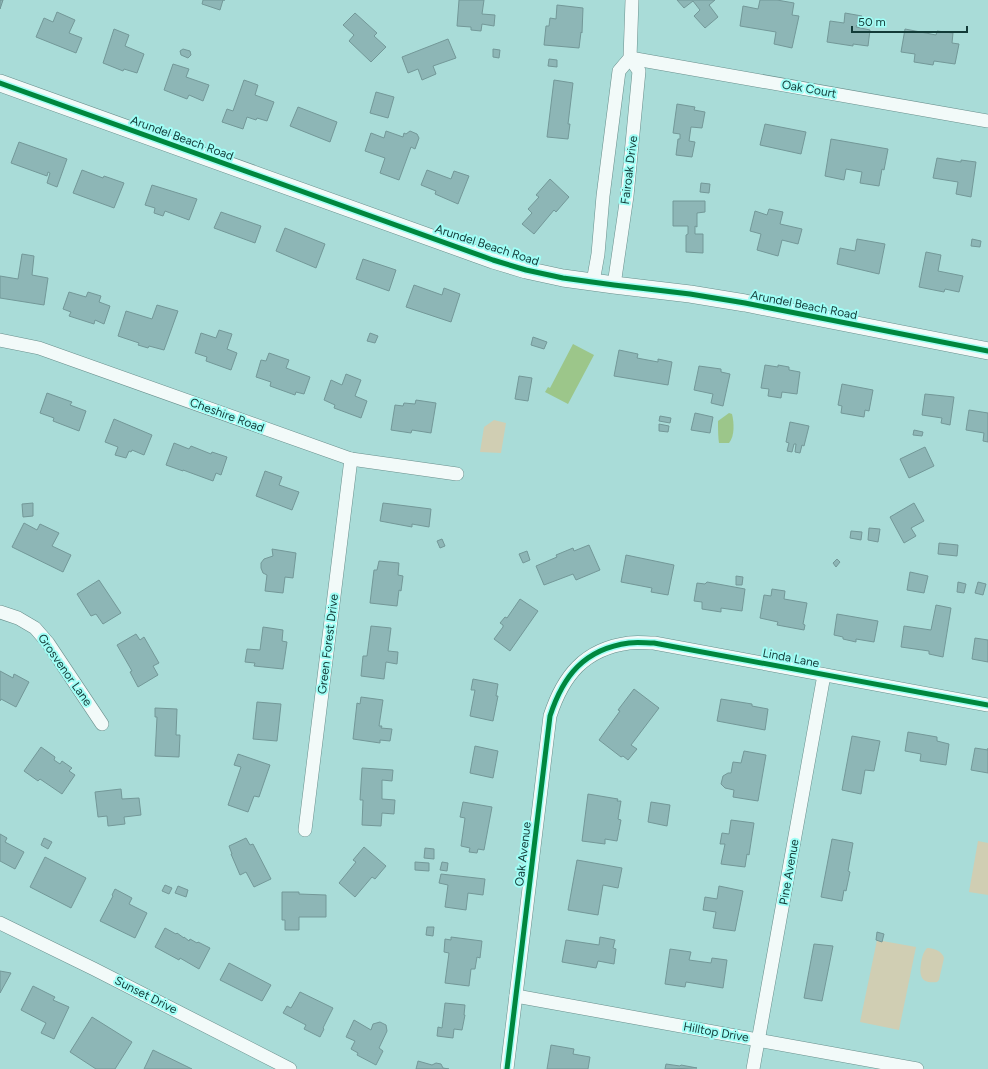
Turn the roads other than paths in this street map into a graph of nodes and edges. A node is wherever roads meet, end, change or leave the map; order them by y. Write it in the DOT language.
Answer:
graph roads {
  1 [pos="632,0"];
  2 [pos="630,58"];
  3 [pos="0,83"];
  4 [pos="988,121"];
  5 [pos="593,282"];
  6 [pos="614,286"];
  7 [pos="0,340"];
  8 [pos="988,351"];
  9 [pos="351,459"];
  10 [pos="457,474"];
  11 [pos="0,612"];
  12 [pos="592,656"];
  13 [pos="824,675"];
  14 [pos="988,705"];
  15 [pos="102,724"];
  16 [pos="306,830"];
  17 [pos="0,923"];
  18 [pos="516,996"];
  19 [pos="759,1040"];
  20 [pos="290,1069"];
  21 [pos="507,1069"];
  22 [pos="753,1069"];
  23 [pos="917,1069"];
  1 -- 2 [label="street"];
  2 -- 4 [label="street, Oak Court"];
  2 -- 5 [label="street, Fairoak Drive"];
  2 -- 6 [label="street, Fairoak Drive"];
  3 -- 5 [label="street, Arundel Beach Road"];
  5 -- 6 [label="street, Arundel Beach Road"];
  6 -- 8 [label="street, Arundel Beach Road"];
  7 -- 9 [label="street, Cheshire Road"];
  9 -- 10 [label="street, Cheshire Road"];
  9 -- 16 [label="street, Green Forest Drive"];
  11 -- 15 [label="street, Grosvenor Lane"];
  12 -- 13 [label="street, Linda Lane"];
  12 -- 18 [label="street, Oak Avenue"];
  13 -- 14 [label="street, Linda Lane"];
  13 -- 19 [label="street, Pine Avenue"];
  17 -- 20 [label="street, Sunset Drive"];
  18 -- 19 [label="street, Hilltop Drive"];
  18 -- 21 [label="street, Oak Avenue"];
  19 -- 22 [label="street, Pine Avenue"];
  19 -- 23 [label="street, Hilltop Drive"];
}
